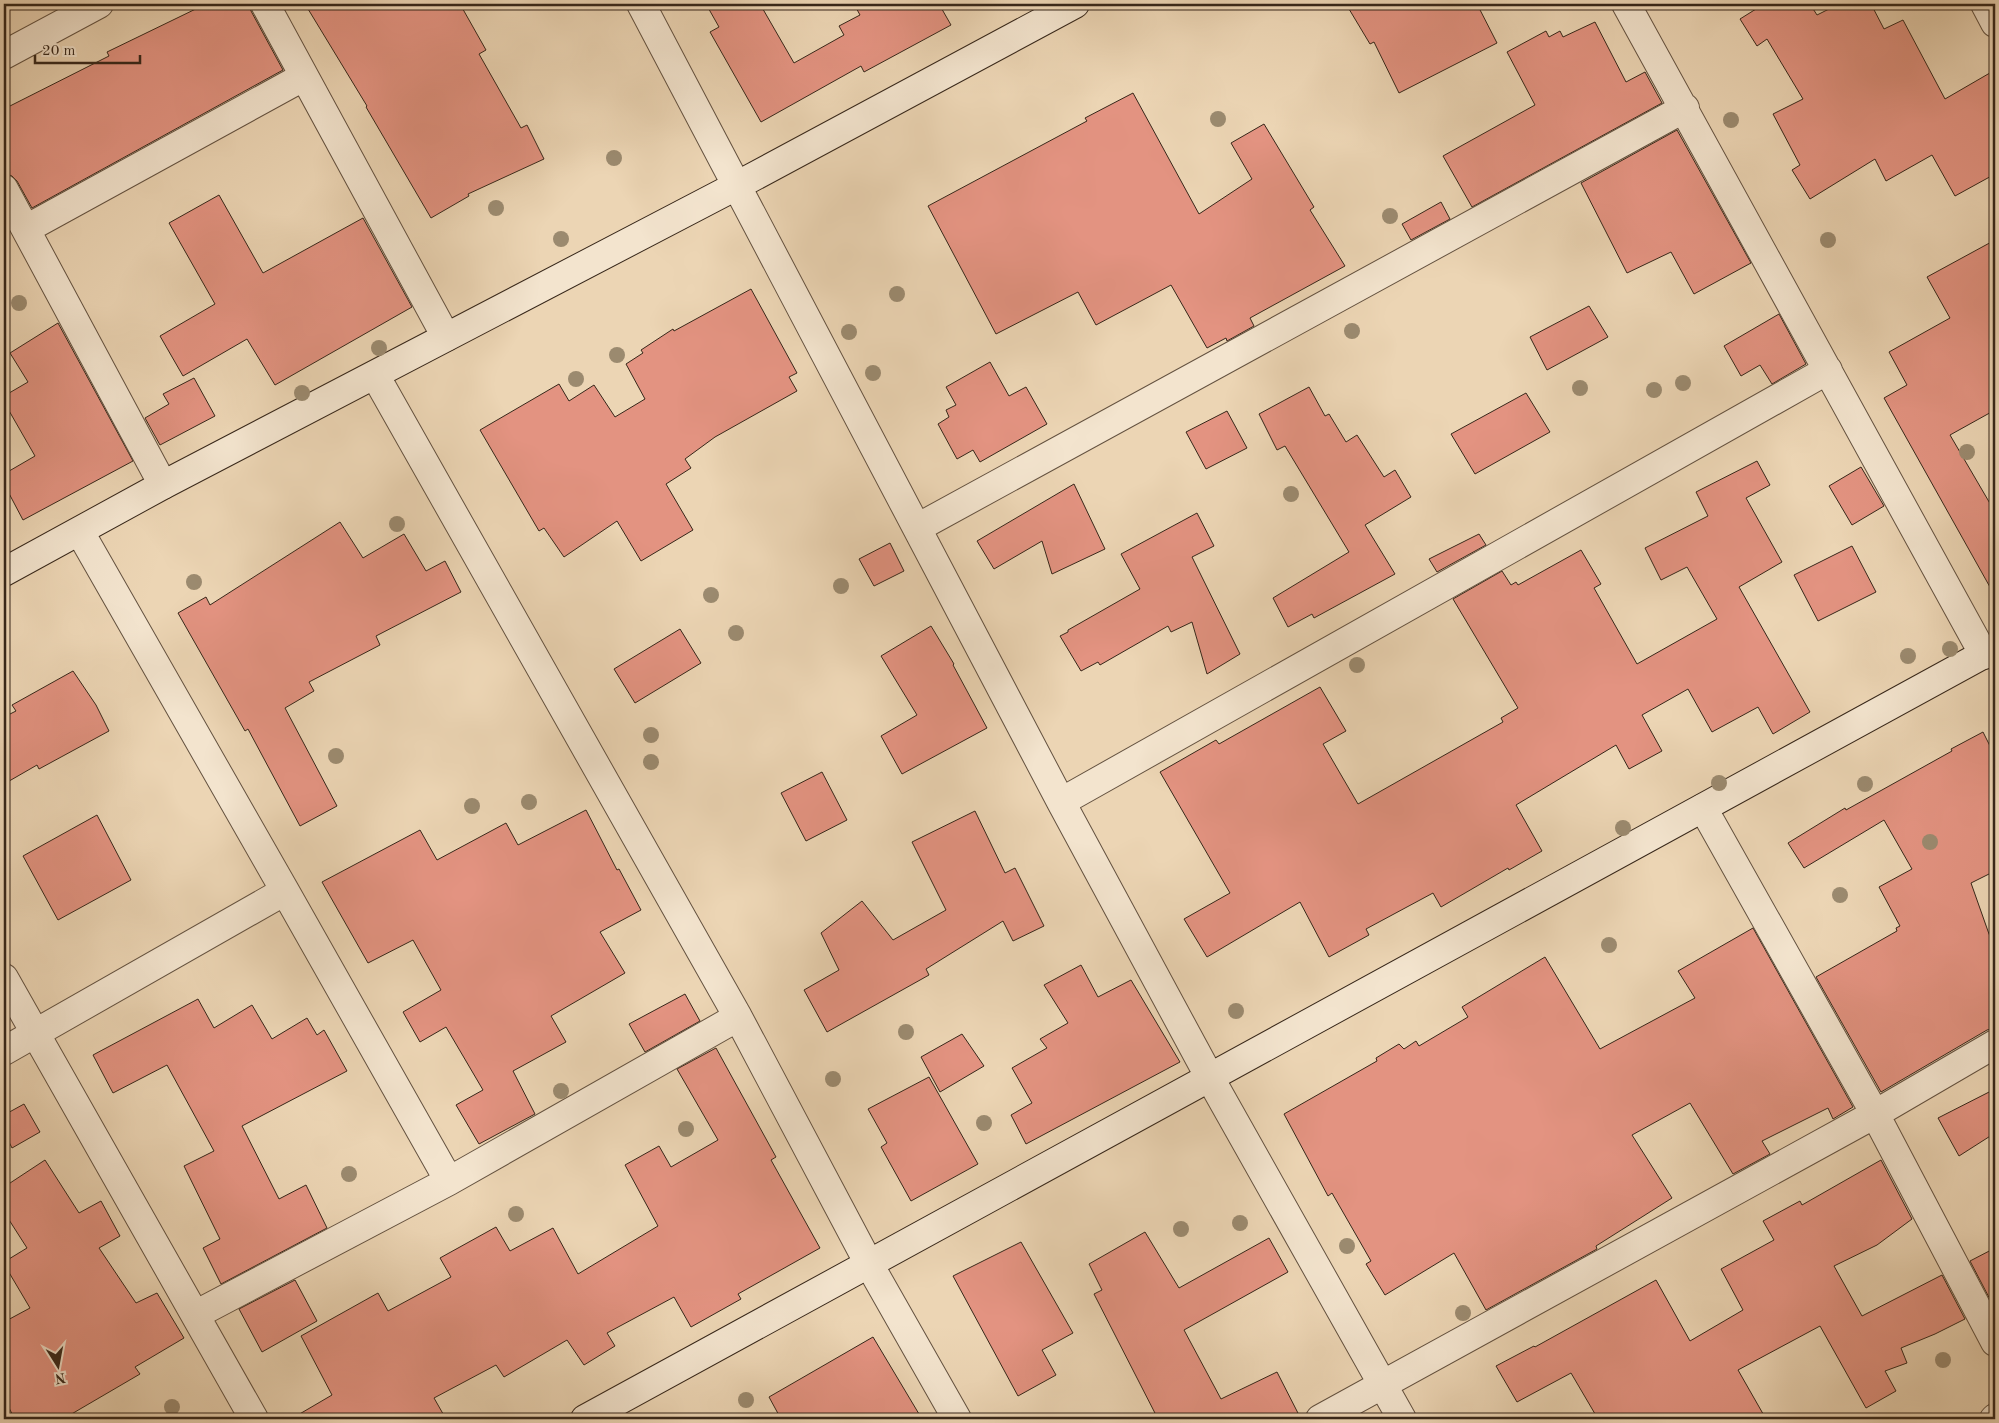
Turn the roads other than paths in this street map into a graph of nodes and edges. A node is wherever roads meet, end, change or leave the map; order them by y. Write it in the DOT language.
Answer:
graph roads {
  1 [pos="99,4"];
  2 [pos="265,4"];
  3 [pos="641,4"];
  4 [pos="1075,4"];
  5 [pos="1626,4"];
  6 [pos="1984,4"];
  7 [pos="1995,23"];
  8 [pos="4,55"];
  9 [pos="303,77"];
  10 [pos="1686,108"];
  11 [pos="738,185"];
  12 [pos="4,189"];
  13 [pos="26,229"];
  14 [pos="446,337"];
  15 [pos="1828,370"];
  16 [pos="374,375"];
  17 [pos="163,485"];
  18 [pos="917,528"];
  19 [pos="80,532"];
  20 [pos="4,572"];
  21 [pos="1990,651"];
  22 [pos="1061,802"];
  23 [pos="1703,808"];
  24 [pos="286,891"];
  25 [pos="4,978"];
  26 [pos="738,1017"];
  27 [pos="36,1033"];
  28 [pos="1995,1044"];
  29 [pos="4,1051"];
  30 [pos="1210,1078"];
  31 [pos="1875,1114"];
  32 [pos="448,1182"];
  33 [pos="869,1264"];
  34 [pos="196,1315"];
  35 [pos="1995,1342"];
  36 [pos="1383,1385"];
  37 [pos="590,1418"];
  38 [pos="254,1419"];
  39 [pos="958,1419"];
  40 [pos="1320,1419"];
  41 [pos="1402,1419"];
  1 -- 8 [label="street"];
  2 -- 9 [label="street"];
  3 -- 11 [label="street"];
  4 -- 11 [label="street"];
  5 -- 10 [label="street"];
  6 -- 7 [label="street"];
  9 -- 13 [label="street"];
  9 -- 14 [label="street"];
  10 -- 15 [label="street"];
  10 -- 18 [label="street"];
  11 -- 14 [label="street"];
  11 -- 18 [label="street"];
  12 -- 13 [label="street"];
  13 -- 17 [label="street"];
  14 -- 16 [label="street"];
  15 -- 21 [label="street"];
  15 -- 22 [label="street"];
  16 -- 17 [label="street"];
  16 -- 26 [label="street"];
  17 -- 19 [label="street"];
  18 -- 22 [label="street"];
  19 -- 20 [label="street"];
  19 -- 24 [label="street"];
  21 -- 23 [label="street"];
  22 -- 30 [label="street"];
  23 -- 30 [label="street"];
  23 -- 31 [label="street"];
  24 -- 27 [label="street"];
  24 -- 32 [label="street"];
  25 -- 27 [label="street"];
  26 -- 32 [label="street"];
  26 -- 33 [label="street"];
  27 -- 29 [label="street"];
  27 -- 34 [label="street"];
  28 -- 31 [label="street"];
  30 -- 33 [label="street"];
  30 -- 36 [label="street"];
  31 -- 35 [label="street"];
  31 -- 36 [label="street"];
  32 -- 34 [label="street"];
  33 -- 37 [label="street"];
  33 -- 39 [label="street"];
  34 -- 38 [label="street"];
  36 -- 40 [label="street"];
  36 -- 41 [label="street"];
}
